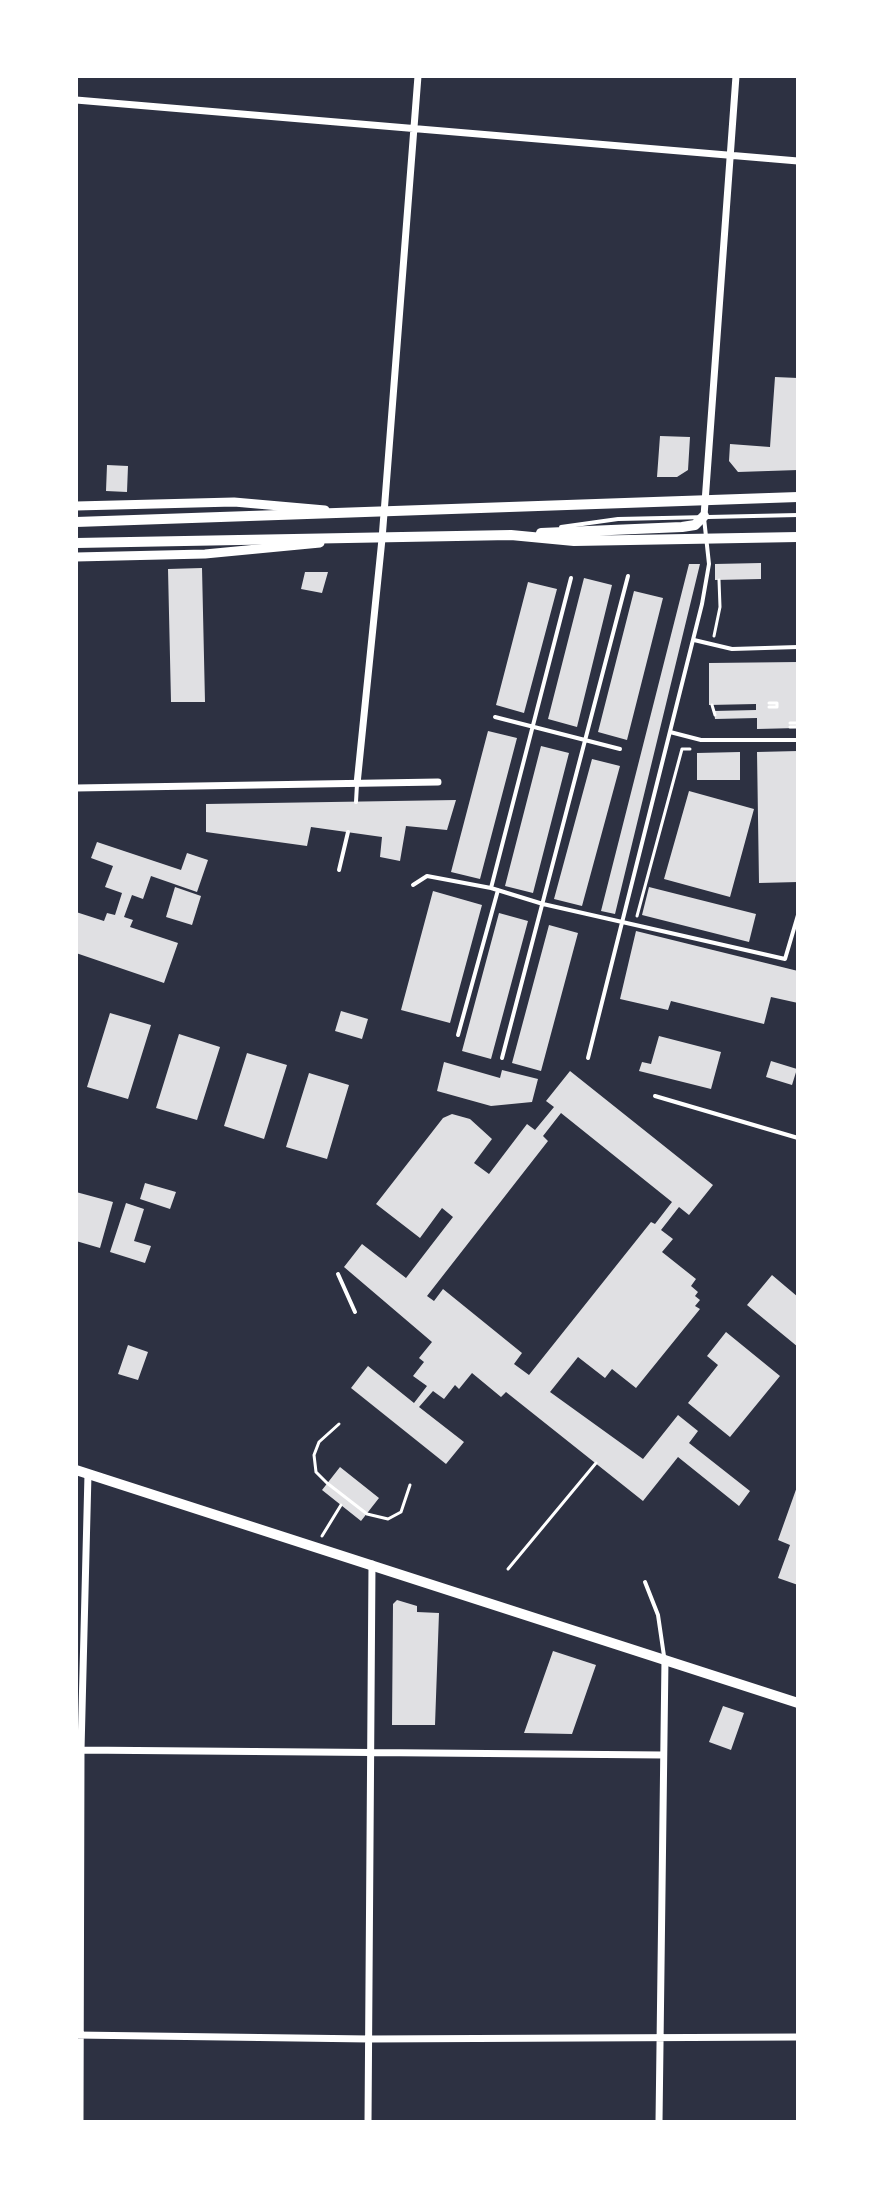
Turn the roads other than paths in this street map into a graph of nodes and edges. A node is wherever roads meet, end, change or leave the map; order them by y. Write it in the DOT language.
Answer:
graph roads {
  1 [pos="418,76"];
  2 [pos="736,76"];
  3 [pos="76,100"];
  4 [pos="414,127"];
  5 [pos="730,157"];
  6 [pos="798,161"];
  7 [pos="798,497"];
  8 [pos="702,498"];
  9 [pos="76,506"];
  10 [pos="384,512"];
  11 [pos="360,513"];
  12 [pos="798,515"];
  13 [pos="704,516"];
  14 [pos="76,522"];
  15 [pos="511,535"];
  16 [pos="798,537"];
  17 [pos="382,539"];
  18 [pos="706,539"];
  19 [pos="354,540"];
  20 [pos="76,543"];
  21 [pos="76,557"];
  22 [pos="628,576"];
  23 [pos="571,578"];
  24 [pos="694,640"];
  25 [pos="798,647"];
  26 [pos="495,717"];
  27 [pos="532,727"];
  28 [pos="669,732"];
  29 [pos="586,740"];
  30 [pos="798,740"];
  31 [pos="620,749"];
  32 [pos="438,782"];
  33 [pos="357,784"];
  34 [pos="76,788"];
  35 [pos="356,802"];
  36 [pos="348,832"];
  37 [pos="339,870"];
  38 [pos="413,885"];
  39 [pos="491,888"];
  40 [pos="498,890"];
  41 [pos="543,904"];
  42 [pos="798,915"];
  43 [pos="622,919"];
  44 [pos="458,1035"];
  45 [pos="502,1058"];
  46 [pos="588,1058"];
  47 [pos="655,1096"];
  48 [pos="798,1138"];
  49 [pos="338,1274"];
  50 [pos="355,1312"];
  51 [pos="76,1470"];
  52 [pos="88,1474"];
  53 [pos="372,1563"];
  54 [pos="645,1582"];
  55 [pos="665,1659"];
  56 [pos="798,1703"];
  57 [pos="78,1750"];
  58 [pos="369,1752"];
  59 [pos="663,1755"];
  60 [pos="78,2035"];
  61 [pos="798,2037"];
  62 [pos="369,2039"];
  63 [pos="660,2040"];
  64 [pos="80,2122"];
  65 [pos="368,2122"];
  66 [pos="659,2122"];
  1 -- 4 [label="street"];
  2 -- 5 [label="street"];
  3 -- 4 [label="street"];
  4 -- 5 [label="street"];
  4 -- 10 [label="street"];
  5 -- 6 [label="street"];
  5 -- 8 [label="street"];
  7 -- 8 [label="main road"];
  8 -- 10 [label="main road"];
  8 -- 13 [label="street"];
  9 -- 11 [label="street"];
  10 -- 11 [label="main road"];
  10 -- 17 [label="street"];
  11 -- 14 [label="main road"];
  12 -- 13 [label="lane"];
  13 -- 15 [label="main road"];
  13 -- 18 [label="lane"];
  15 -- 17 [label="main road"];
  15 -- 18 [label="main road"];
  16 -- 18 [label="main road"];
  17 -- 19 [label="main road"];
  17 -- 33 [label="street"];
  18 -- 24 [label="lane"];
  19 -- 20 [label="main road"];
  19 -- 21 [label="street"];
  22 -- 29 [label="lane"];
  23 -- 27 [label="lane"];
  24 -- 25 [label="lane"];
  24 -- 28 [label="lane"];
  26 -- 27 [label="lane"];
  27 -- 29 [label="lane"];
  27 -- 39 [label="lane"];
  28 -- 30 [label="lane"];
  28 -- 43 [label="lane"];
  29 -- 31 [label="lane"];
  29 -- 41 [label="lane"];
  32 -- 33 [label="street"];
  33 -- 34 [label="street"];
  33 -- 35 [label="lane"];
  36 -- 37 [label="lane"];
  38 -- 39 [label="lane"];
  39 -- 40 [label="lane"];
  40 -- 41 [label="lane"];
  40 -- 44 [label="lane"];
  41 -- 43 [label="lane"];
  41 -- 45 [label="lane"];
  42 -- 43 [label="lane"];
  43 -- 46 [label="lane"];
  47 -- 48 [label="lane"];
  49 -- 50 [label="lane"];
  51 -- 52 [label="main road"];
  52 -- 53 [label="main road"];
  52 -- 57 [label="street"];
  53 -- 55 [label="main road"];
  53 -- 58 [label="street"];
  54 -- 55 [label="lane"];
  55 -- 56 [label="main road"];
  55 -- 59 [label="street"];
  57 -- 58 [label="street"];
  57 -- 60 [label="street"];
  58 -- 59 [label="street"];
  58 -- 62 [label="street"];
  59 -- 63 [label="street"];
  60 -- 62 [label="street"];
  60 -- 64 [label="street"];
  61 -- 63 [label="street"];
  62 -- 63 [label="street"];
  62 -- 65 [label="street"];
  63 -- 66 [label="street"];
}
